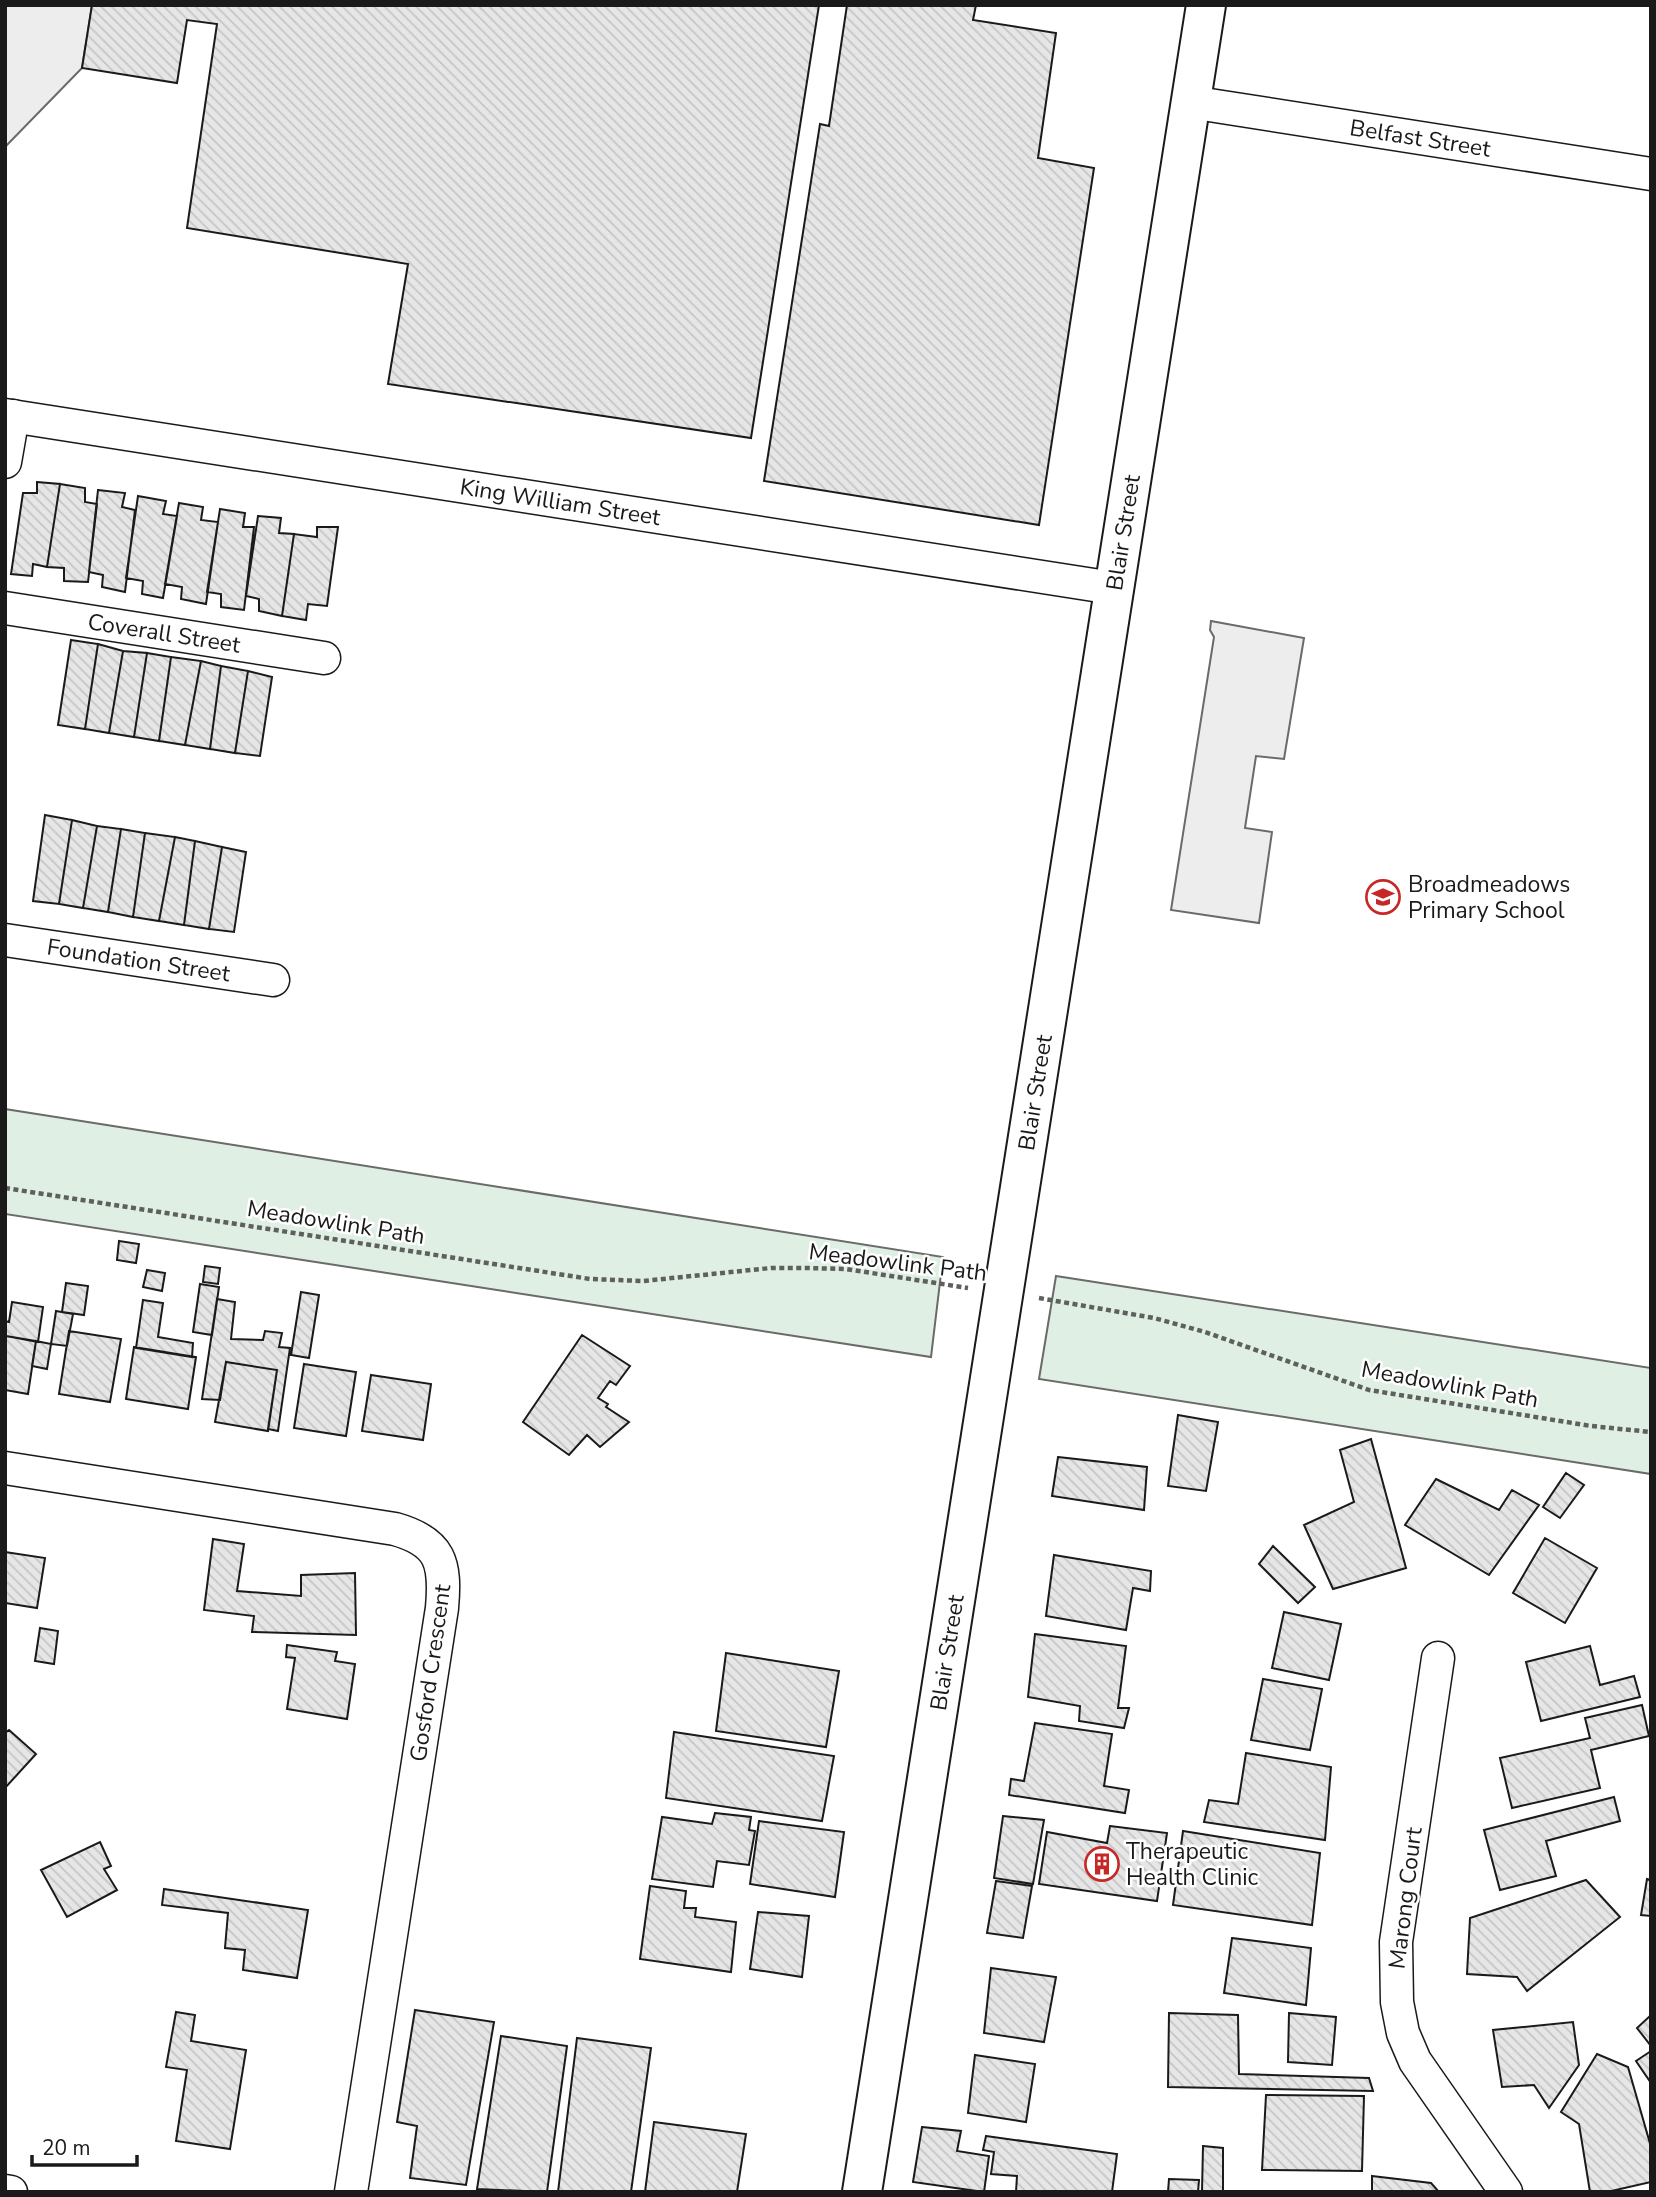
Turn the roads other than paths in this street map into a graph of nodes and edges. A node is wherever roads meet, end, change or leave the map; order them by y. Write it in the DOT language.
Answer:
graph roads {
  1 [pos="1206,5"];
  2 [pos="1190,102"];
  3 [pos="1651,174"];
  4 [pos="9,415"];
  5 [pos="5,462"];
  6 [pos="1114,588"];
  7 [pos="5,608"];
  8 [pos="324,658"];
  9 [pos="5,940"];
  10 [pos="273,980"];
  11 [pos="5,1468"];
  12 [pos="1438,1658"];
  13 [pos="861,2188"];
  14 [pos="5,2191"];
  15 [pos="12,2192"];
  16 [pos="351,2192"];
  17 [pos="1506,2192"];
  1 -- 2 [label="street, Blair Street"];
  2 -- 3 [label="street, Belfast Street"];
  2 -- 6 [label="street, Blair Street"];
  4 -- 5 [label="street"];
  4 -- 6 [label="street, King William Street"];
  6 -- 13 [label="street, Blair Street"];
  7 -- 8 [label="street, Coverall Street"];
  9 -- 10 [label="street, Foundation Street"];
  11 -- 16 [label="street, Gosford Crescent"];
  12 -- 17 [label="street, Marong Court"];
  14 -- 15 [label="street"];
}
